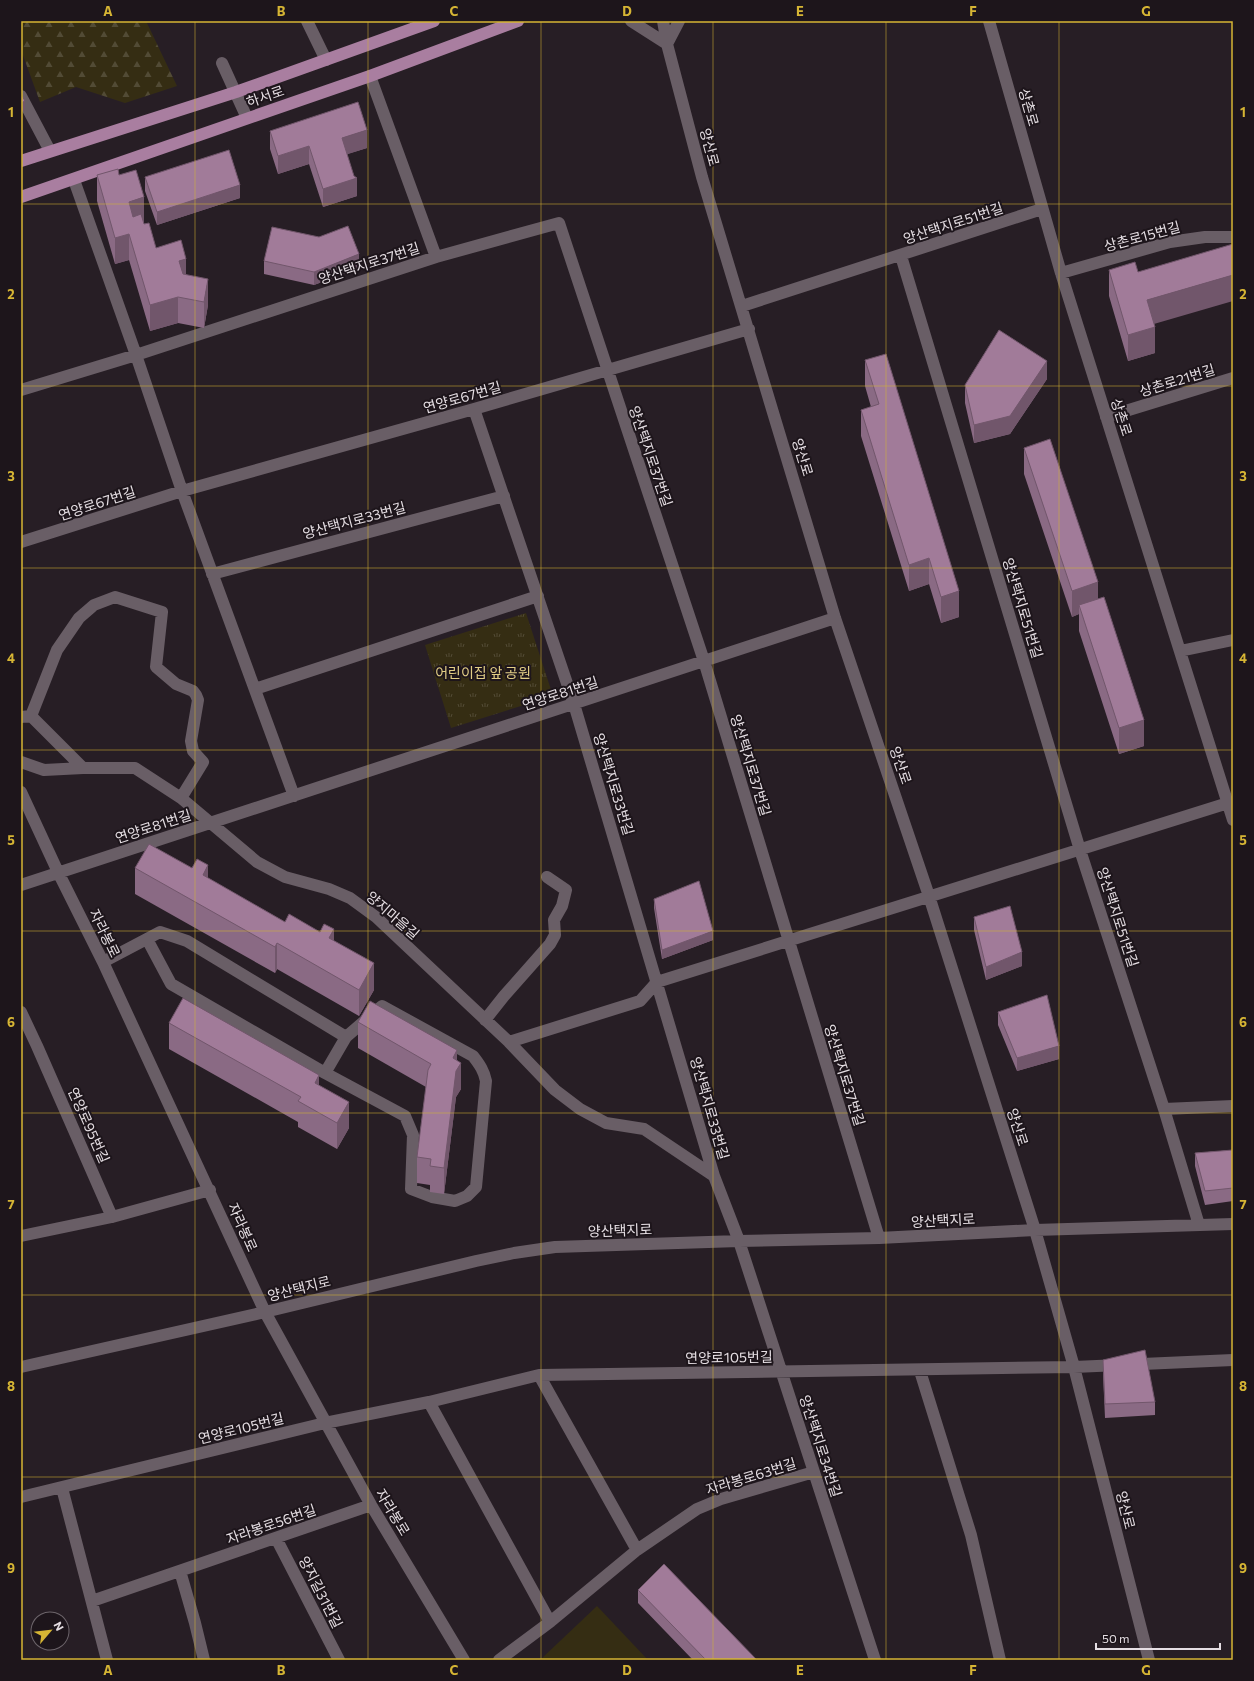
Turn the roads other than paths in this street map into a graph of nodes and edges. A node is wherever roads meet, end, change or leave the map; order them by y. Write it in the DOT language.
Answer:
graph roads {
  1 [pos="307,21"];
  2 [pos="434,21"];
  3 [pos="518,21"];
  4 [pos="631,21"];
  5 [pos="663,21"];
  6 [pos="679,21"];
  7 [pos="990,21"];
  8 [pos="667,44"];
  9 [pos="326,60"];
  10 [pos="222,63"];
  11 [pos="370,76"];
  12 [pos="236,92"];
  13 [pos="21,96"];
  14 [pos="247,118"];
  15 [pos="50,151"];
  16 [pos="21,161"];
  17 [pos="74,180"];
  18 [pos="21,197"];
  19 [pos="1042,209"];
  20 [pos="1233,237"];
  21 [pos="901,256"];
  22 [pos="436,257"];
  23 [pos="1061,273"];
  24 [pos="742,306"];
  25 [pos="749,329"];
  26 [pos="136,355"];
  27 [pos="607,371"];
  28 [pos="1233,378"];
  29 [pos="21,390"];
  30 [pos="474,410"];
  31 [pos="1106,417"];
  32 [pos="182,491"];
  33 [pos="504,496"];
  34 [pos="21,542"];
  35 [pos="212,574"];
  36 [pos="538,596"];
  37 [pos="835,618"];
  38 [pos="1233,640"];
  39 [pos="1180,651"];
  40 [pos="704,661"];
  41 [pos="255,689"];
  42 [pos="574,704"];
  43 [pos="26,716"];
  44 [pos="21,762"];
  45 [pos="83,768"];
  46 [pos="21,792"];
  47 [pos="294,796"];
  48 [pos="181,798"];
  49 [pos="1228,803"];
  50 [pos="1233,820"];
  51 [pos="211,823"];
  52 [pos="1080,850"];
  53 [pos="58,872"];
  54 [pos="547,878"];
  55 [pos="21,885"];
  56 [pos="930,896"];
  57 [pos="147,939"];
  58 [pos="788,941"];
  59 [pos="103,962"];
  60 [pos="657,982"];
  61 [pos="21,1012"];
  62 [pos="485,1020"];
  63 [pos="346,1037"];
  64 [pos="509,1042"];
  65 [pos="325,1073"];
  66 [pos="1233,1106"];
  67 [pos="1164,1109"];
  68 [pos="714,1176"];
  69 [pos="210,1190"];
  70 [pos="112,1217"];
  71 [pos="1233,1224"];
  72 [pos="1199,1225"];
  73 [pos="1035,1230"];
  74 [pos="21,1236"];
  75 [pos="878,1238"];
  76 [pos="739,1241"];
  77 [pos="265,1312"];
  78 [pos="1233,1360"];
  79 [pos="1074,1367"];
  80 [pos="21,1368"];
  81 [pos="782,1371"];
  82 [pos="920,1371"];
  83 [pos="539,1375"];
  84 [pos="429,1402"];
  85 [pos="325,1423"];
  86 [pos="814,1472"];
  87 [pos="62,1488"];
  88 [pos="21,1497"];
  89 [pos="371,1506"];
  90 [pos="276,1538"];
  91 [pos="638,1550"];
  92 [pos="180,1571"];
  93 [pos="92,1601"];
  94 [pos="550,1622"];
  95 [pos="107,1660"];
  96 [pos="204,1660"];
  97 [pos="339,1660"];
  98 [pos="464,1660"];
  99 [pos="499,1660"];
  100 [pos="874,1660"];
  101 [pos="1000,1660"];
  102 [pos="1148,1660"];
  1 -- 9 [label="street"];
  2 -- 9 [label="main road, 하서로"];
  3 -- 11 [label="main road, 하서로"];
  4 -- 8 [label="street"];
  5 -- 8 [label="street, 양산로"];
  6 -- 8 [label="street"];
  7 -- 19 [label="street, 상촌로"];
  8 -- 24 [label="street, 양산로"];
  9 -- 12 [label="main road, 하서로"];
  10 -- 12 [label="street"];
  11 -- 14 [label="main road, 하서로"];
  11 -- 22 [label="street"];
  12 -- 14 [label="street"];
  12 -- 15 [label="main road, 하서로"];
  13 -- 15 [label="street"];
  14 -- 17 [label="main road, 하서로"];
  15 -- 16 [label="main road, 하서로"];
  17 -- 18 [label="main road, 하서로"];
  17 -- 26 [label="street"];
  19 -- 21 [label="street, 양산택지로51번길"];
  19 -- 23 [label="street, 상촌로"];
  20 -- 23 [label="street, 상촌로15번길"];
  21 -- 24 [label="street"];
  21 -- 52 [label="street, 양산택지로51번길"];
  22 -- 26 [label="street, 양산택지로37번길"];
  22 -- 27 [label="street, 양산택지로37번길"];
  23 -- 31 [label="street, 상촌로"];
  24 -- 25 [label="street, 양산로"];
  25 -- 27 [label="street, 연양로67번길"];
  25 -- 37 [label="street, 양산로"];
  26 -- 29 [label="street, 양산택지로37번길"];
  26 -- 32 [label="street"];
  27 -- 30 [label="street, 연양로67번길"];
  27 -- 40 [label="street, 양산택지로37번길"];
  28 -- 31 [label="street, 상촌로21번길"];
  30 -- 32 [label="street, 연양로67번길"];
  30 -- 33 [label="street, 양산택지로33번길"];
  31 -- 39 [label="street, 상촌로"];
  32 -- 34 [label="street, 연양로67번길"];
  32 -- 35 [label="street"];
  33 -- 35 [label="street, 양산택지로33번길"];
  33 -- 36 [label="street, 양산택지로33번길"];
  35 -- 41 [label="street"];
  36 -- 41 [label="street"];
  36 -- 42 [label="street, 양산택지로33번길"];
  37 -- 40 [label="street, 연양로81번길"];
  37 -- 56 [label="street, 양산로"];
  38 -- 39 [label="street"];
  39 -- 49 [label="street, 상촌로"];
  40 -- 42 [label="street, 연양로81번길"];
  40 -- 58 [label="street, 양산택지로37번길"];
  41 -- 47 [label="street"];
  42 -- 47 [label="street, 연양로81번길"];
  42 -- 60 [label="street, 양산택지로33번길"];
  43 -- 45 [label="street"];
  43 -- 48 [label="street"];
  44 -- 45 [label="street, 양지마을길"];
  45 -- 48 [label="street, 양지마을길"];
  46 -- 53 [label="street, 자라봉로"];
  47 -- 51 [label="street, 연양로81번길"];
  48 -- 51 [label="street, 양지마을길"];
  49 -- 50 [label="street, 상촌로"];
  49 -- 52 [label="street"];
  51 -- 53 [label="street, 연양로81번길"];
  51 -- 62 [label="street, 양지마을길"];
  52 -- 56 [label="street"];
  52 -- 67 [label="street, 양산택지로51번길"];
  53 -- 55 [label="street, 연양로81번길"];
  53 -- 59 [label="street, 자라봉로"];
  54 -- 62 [label="street"];
  56 -- 58 [label="street"];
  56 -- 73 [label="street, 양산로"];
  57 -- 59 [label="street"];
  57 -- 63 [label="street"];
  57 -- 65 [label="street"];
  58 -- 60 [label="street"];
  58 -- 75 [label="street, 양산택지로37번길"];
  59 -- 69 [label="street, 자라봉로"];
  60 -- 64 [label="street"];
  60 -- 68 [label="street, 양산택지로33번길"];
  61 -- 70 [label="street, 연양로95번길"];
  62 -- 64 [label="street, 양지마을길"];
  63 -- 65 [label="street"];
  63 -- 65 [label="street"];
  64 -- 68 [label="street, 양지마을길"];
  66 -- 67 [label="street"];
  67 -- 72 [label="street, 양산택지로51번길"];
  68 -- 76 [label="street, 양산택지로33번길"];
  69 -- 70 [label="street"];
  69 -- 77 [label="street, 자라봉로"];
  70 -- 74 [label="street"];
  71 -- 72 [label="street, 양산택지로"];
  72 -- 73 [label="street, 양산택지로"];
  73 -- 75 [label="street, 양산택지로"];
  73 -- 79 [label="street, 양산로"];
  75 -- 76 [label="street, 양산택지로"];
  76 -- 77 [label="street, 양산택지로"];
  76 -- 81 [label="street, 양산택지로34번길"];
  77 -- 80 [label="street, 양산택지로"];
  77 -- 85 [label="street, 자라봉로"];
  78 -- 79 [label="street"];
  79 -- 82 [label="street, 연양로105번길"];
  79 -- 102 [label="street, 양산로"];
  81 -- 82 [label="street, 연양로105번길"];
  81 -- 83 [label="street, 연양로105번길"];
  81 -- 86 [label="street, 양산택지로34번길"];
  82 -- 101 [label="street"];
  83 -- 84 [label="street, 연양로105번길"];
  83 -- 91 [label="street"];
  84 -- 85 [label="street, 연양로105번길"];
  84 -- 94 [label="street"];
  85 -- 87 [label="street, 연양로105번길"];
  85 -- 89 [label="street, 자라봉로"];
  86 -- 91 [label="street, 자라봉로63번길"];
  86 -- 100 [label="street, 양산택지로34번길"];
  87 -- 88 [label="street, 연양로105번길"];
  87 -- 93 [label="street"];
  89 -- 90 [label="street, 자라봉로56번길"];
  89 -- 98 [label="street, 자라봉로"];
  90 -- 92 [label="street, 자라봉로56번길"];
  90 -- 97 [label="street, 양지길31번길"];
  91 -- 94 [label="street, 자라봉로63번길"];
  92 -- 93 [label="street, 자라봉로56번길"];
  92 -- 96 [label="street"];
  93 -- 95 [label="street"];
  94 -- 99 [label="street, 자라봉로63번길"];
}
